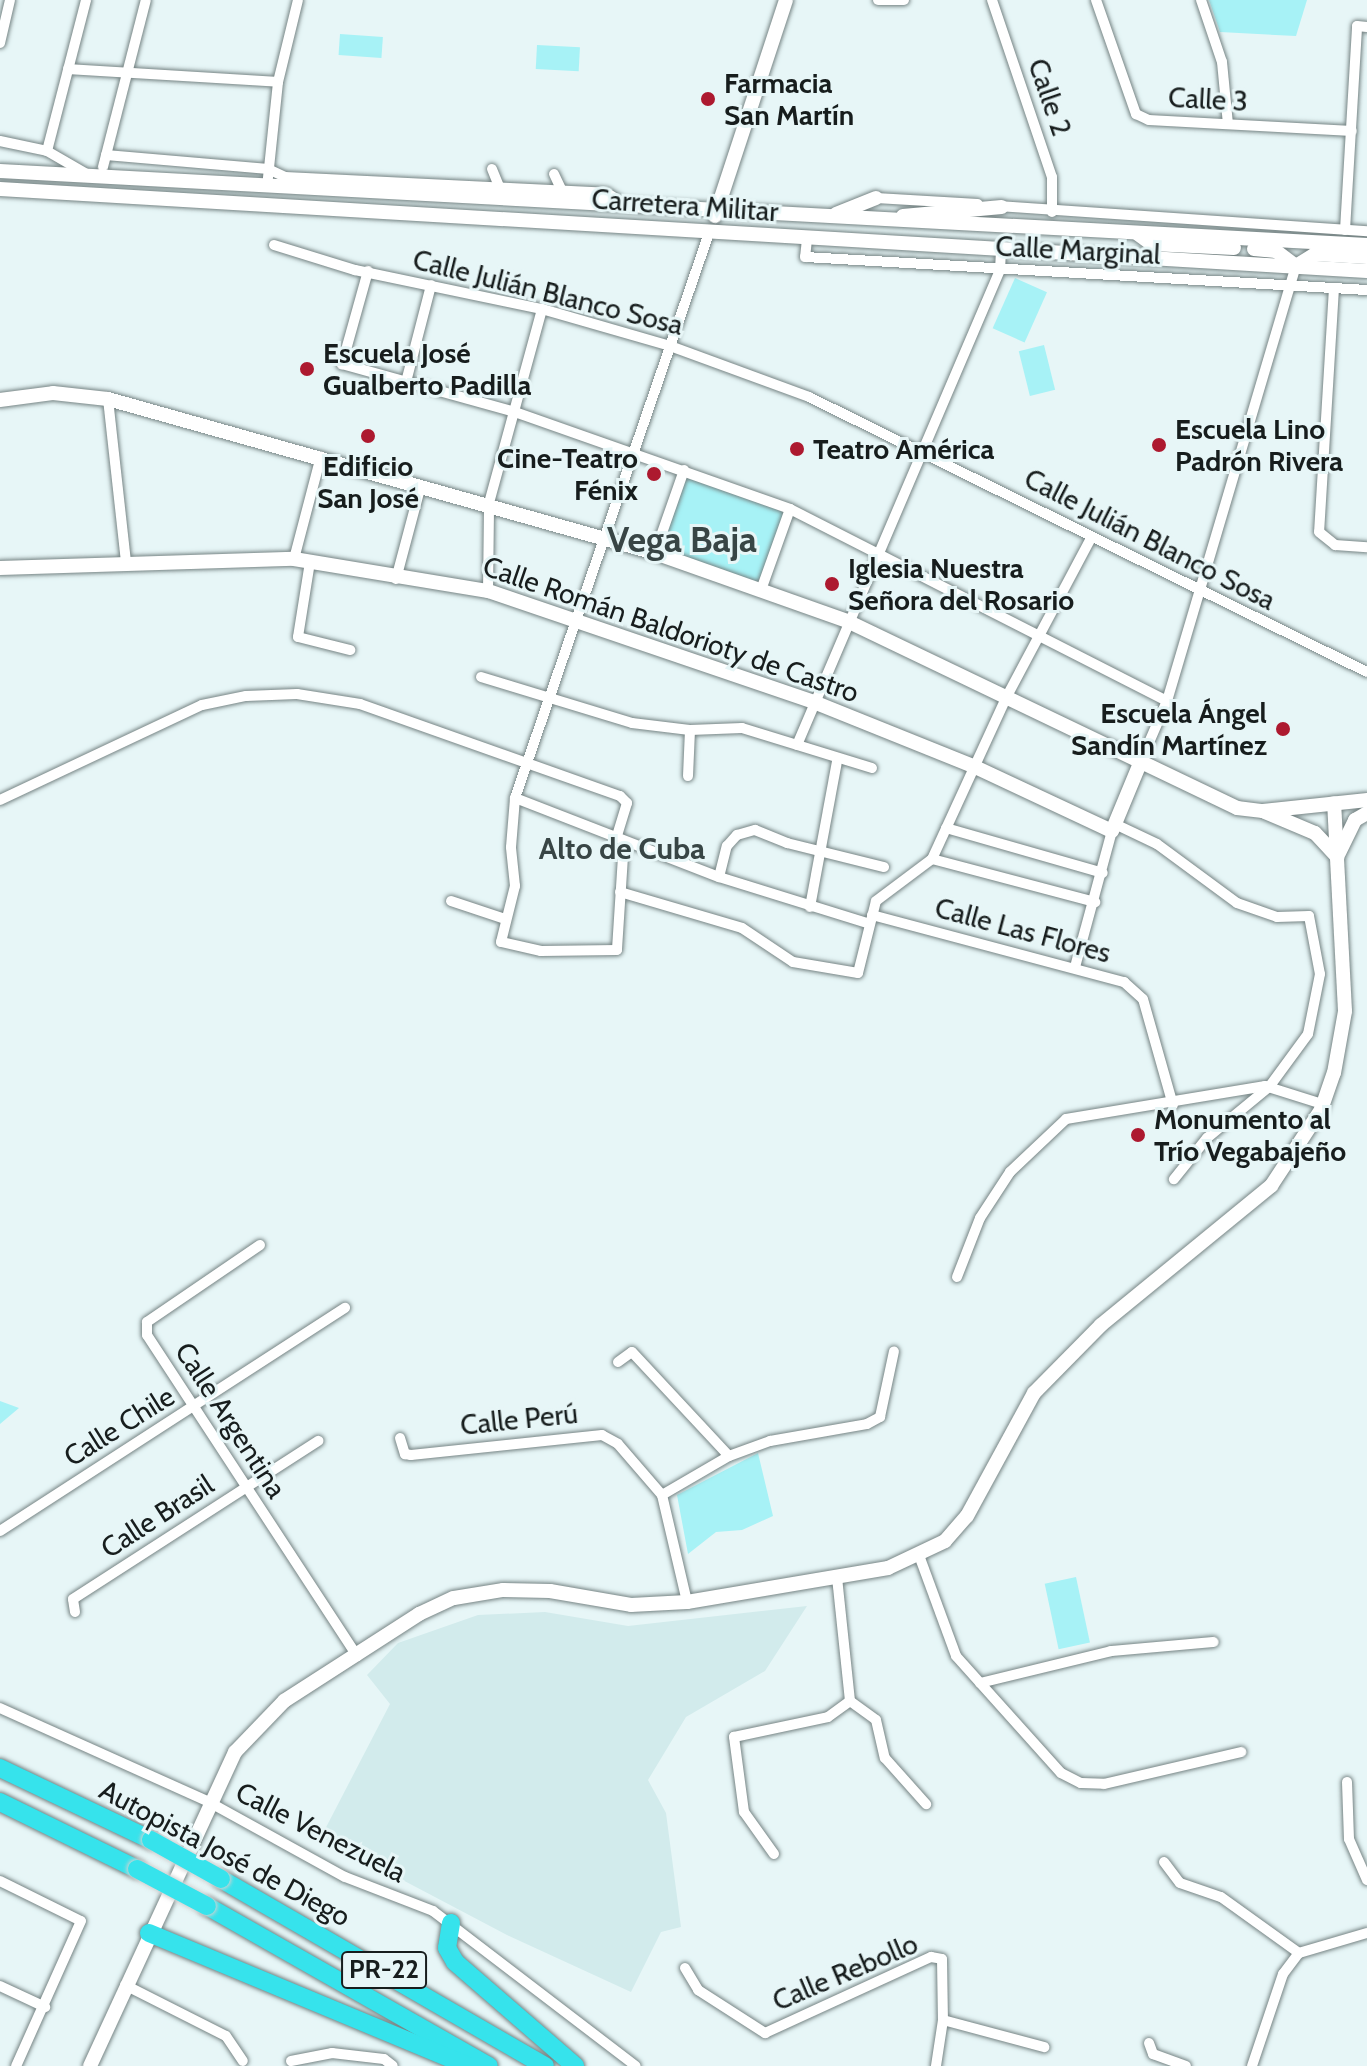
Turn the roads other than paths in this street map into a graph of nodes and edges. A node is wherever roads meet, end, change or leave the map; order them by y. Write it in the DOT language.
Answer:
graph roads {
  1 [pos="10,0"];
  2 [pos="86,0"];
  3 [pos="146,0"];
  4 [pos="298,0"];
  5 [pos="786,0"];
  6 [pos="878,0"];
  7 [pos="904,0"];
  8 [pos="992,0"];
  9 [pos="1096,0"];
  10 [pos="1201,0"];
  11 [pos="1367,27"];
  12 [pos="0,43"];
  13 [pos="68,69"];
  14 [pos="127,73"];
  15 [pos="278,82"];
  16 [pos="1228,124"];
  17 [pos="1352,131"];
  18 [pos="0,141"];
  19 [pos="47,151"];
  20 [pos="106,155"];
  21 [pos="268,169"];
  22 [pos="492,169"];
  23 [pos="0,171"];
  24 [pos="98,172"];
  25 [pos="554,174"];
  26 [pos="267,187"];
  27 [pos="0,189"];
  28 [pos="500,189"];
  29 [pos="562,191"];
  30 [pos="876,198"];
  31 [pos="627,206"];
  32 [pos="1002,207"];
  33 [pos="717,211"];
  34 [pos="1052,212"];
  35 [pos="814,218"];
  36 [pos="895,221"];
  37 [pos="1345,230"];
  38 [pos="1367,231"];
  39 [pos="709,233"];
  40 [pos="1137,233"];
  41 [pos="807,239"];
  42 [pos="274,245"];
  43 [pos="1367,245"];
  44 [pos="1001,250"];
  45 [pos="1367,257"];
  46 [pos="1296,266"];
  47 [pos="1000,270"];
  48 [pos="368,271"];
  49 [pos="1367,271"];
  50 [pos="431,285"];
  51 [pos="1292,286"];
  52 [pos="1334,288"];
  53 [pos="1367,290"];
  54 [pos="542,309"];
  55 [pos="670,346"];
  56 [pos="406,382"];
  57 [pos="108,399"];
  58 [pos="0,400"];
  59 [pos="512,411"];
  60 [pos="922,450"];
  61 [pos="637,452"];
  62 [pos="321,456"];
  63 [pos="684,470"];
  64 [pos="421,485"];
  65 [pos="489,503"];
  66 [pos="790,509"];
  67 [pos="1091,538"];
  68 [pos="608,539"];
  69 [pos="1364,546"];
  70 [pos="655,553"];
  71 [pos="875,554"];
  72 [pos="294,559"];
  73 [pos="310,562"];
  74 [pos="126,563"];
  75 [pos="0,568"];
  76 [pos="396,579"];
  77 [pos="761,590"];
  78 [pos="488,591"];
  79 [pos="1199,593"];
  80 [pos="847,621"];
  81 [pos="579,622"];
  82 [pos="1038,637"];
  83 [pos="350,650"];
  84 [pos="1367,672"];
  85 [pos="481,677"];
  86 [pos="1006,698"];
  87 [pos="552,700"];
  88 [pos="1167,701"];
  89 [pos="814,702"];
  90 [pos="690,730"];
  91 [pos="797,745"];
  92 [pos="837,761"];
  93 [pos="1141,761"];
  94 [pos="528,762"];
  95 [pos="973,766"];
  96 [pos="872,768"];
  97 [pos="688,776"];
  98 [pos="515,798"];
  99 [pos="0,800"];
  100 [pos="1367,800"];
  101 [pos="1334,803"];
  102 [pos="1263,811"];
  103 [pos="1367,813"];
  104 [pos="946,828"];
  105 [pos="1114,828"];
  106 [pos="620,840"];
  107 [pos="820,849"];
  108 [pos="1337,857"];
  109 [pos="932,859"];
  110 [pos="884,867"];
  111 [pos="1103,873"];
  112 [pos="719,877"];
  113 [pos="620,892"];
  114 [pos="451,901"];
  115 [pos="1095,902"];
  116 [pos="810,907"];
  117 [pos="505,919"];
  118 [pos="870,919"];
  119 [pos="1075,967"];
  120 [pos="1269,1087"];
  121 [pos="1322,1104"];
  122 [pos="1173,1105"];
  123 [pos="1174,1179"];
  124 [pos="260,1245"];
  125 [pos="957,1277"];
  126 [pos="345,1308"];
  127 [pos="894,1351"];
  128 [pos="618,1362"];
  129 [pos="193,1408"];
  130 [pos="400,1438"];
  131 [pos="318,1441"];
  132 [pos="729,1456"];
  133 [pos="246,1488"];
  134 [pos="662,1495"];
  135 [pos="0,1531"];
  136 [pos="920,1558"];
  137 [pos="837,1577"];
  138 [pos="687,1602"];
  139 [pos="75,1612"];
  140 [pos="1214,1642"];
  141 [pos="357,1656"];
  142 [pos="980,1683"];
  143 [pos="850,1701"];
  144 [pos="0,1708"];
  145 [pos="1241,1752"];
  146 [pos="0,1768"];
  147 [pos="1347,1782"];
  148 [pos="0,1802"];
  149 [pos="209,1802"];
  150 [pos="926,1804"];
  151 [pos="774,1854"];
  152 [pos="1164,1862"];
  153 [pos="1367,1880"];
  154 [pos="0,1881"];
  155 [pos="451,1923"];
  156 [pos="149,1933"];
  157 [pos="1367,1933"];
  158 [pos="1299,1953"];
  159 [pos="685,1968"];
  160 [pos="125,1985"];
  161 [pos="0,1986"];
  162 [pos="45,2007"];
  163 [pos="943,2020"];
  164 [pos="1149,2043"];
  165 [pos="1044,2047"];
  166 [pos="243,2061"];
  167 [pos="291,2061"];
  168 [pos="16,2066"];
  169 [pos="90,2066"];
  170 [pos="393,2066"];
  171 [pos="468,2066"];
  172 [pos="489,2066"];
  173 [pos="545,2066"];
  174 [pos="575,2066"];
  175 [pos="636,2066"];
  176 [pos="936,2066"];
  177 [pos="1186,2066"];
  178 [pos="1252,2066"];
  1 -- 12 [label="street"];
  2 -- 13 [label="street"];
  3 -- 14 [label="street"];
  4 -- 15 [label="street"];
  5 -- 33 [label="street"];
  6 -- 7 [label="street"];
  8 -- 34 [label="street, Calle 2"];
  9 -- 16 [label="street, Calle 3"];
  10 -- 16 [label="street"];
  11 -- 17 [label="street"];
  13 -- 14 [label="street"];
  13 -- 19 [label="street"];
  14 -- 15 [label="street"];
  14 -- 20 [label="street"];
  15 -- 21 [label="street"];
  16 -- 17 [label="street, Calle 3"];
  17 -- 37 [label="street"];
  18 -- 19 [label="street"];
  19 -- 24 [label="street"];
  20 -- 21 [label="street"];
  20 -- 24 [label="street"];
  21 -- 26 [label="street"];
  21 -- 28 [label="street"];
  22 -- 28 [label="street"];
  23 -- 24 [label="street, Carretera Militar"];
  24 -- 26 [label="street, Carretera Militar"];
  25 -- 29 [label="street"];
  26 -- 31 [label="street, Carretera Militar"];
  27 -- 39 [label="street, Carretera Militar"];
  28 -- 29 [label="street"];
  29 -- 31 [label="street"];
  30 -- 32 [label="street, Calle Marginal"];
  30 -- 35 [label="street"];
  31 -- 33 [label="street, Carretera Militar"];
  32 -- 34 [label="street, Calle Marginal"];
  32 -- 36 [label="street"];
  33 -- 35 [label="street, Carretera Militar"];
  33 -- 39 [label="street"];
  34 -- 37 [label="street, Calle Marginal"];
  35 -- 36 [label="street, Carretera Militar"];
  36 -- 40 [label="street, Carretera Militar"];
  37 -- 38 [label="street, Calle Marginal"];
  39 -- 41 [label="street, Carretera Militar"];
  39 -- 55 [label="street"];
  40 -- 43 [label="street, Carretera Militar"];
  40 -- 46 [label="street"];
  41 -- 44 [label="street, Carretera Militar"];
  41 -- 47 [label="street, Calle Marginal"];
  42 -- 48 [label="street, Calle Julián Blanco Sosa"];
  44 -- 46 [label="street, Carretera Militar"];
  44 -- 47 [label="street"];
  45 -- 46 [label="street"];
  46 -- 49 [label="street, Carretera Militar"];
  46 -- 51 [label="street"];
  47 -- 51 [label="street, Calle Marginal"];
  47 -- 60 [label="street"];
  48 -- 50 [label="street, Calle Julián Blanco Sosa"];
  48 -- 56 [label="street"];
  50 -- 54 [label="street, Calle Julián Blanco Sosa"];
  50 -- 56 [label="street"];
  51 -- 52 [label="street, Calle Marginal"];
  51 -- 79 [label="street"];
  52 -- 53 [label="street, Calle Marginal"];
  52 -- 69 [label="street"];
  54 -- 55 [label="street, Calle Julián Blanco Sosa"];
  54 -- 59 [label="street"];
  55 -- 60 [label="street, Calle Julián Blanco Sosa"];
  55 -- 61 [label="street"];
  56 -- 59 [label="street"];
  57 -- 58 [label="street"];
  57 -- 62 [label="street"];
  57 -- 74 [label="street"];
  59 -- 61 [label="street"];
  59 -- 65 [label="street"];
  60 -- 67 [label="street, Calle Julián Blanco Sosa"];
  60 -- 71 [label="street"];
  61 -- 63 [label="street"];
  61 -- 68 [label="street"];
  62 -- 64 [label="street"];
  62 -- 72 [label="street"];
  63 -- 66 [label="street"];
  63 -- 70 [label="street"];
  64 -- 65 [label="street"];
  64 -- 76 [label="street"];
  65 -- 68 [label="street"];
  65 -- 78 [label="street"];
  66 -- 71 [label="street"];
  66 -- 77 [label="street"];
  67 -- 79 [label="street, Calle Julián Blanco Sosa"];
  67 -- 82 [label="street"];
  68 -- 70 [label="street"];
  68 -- 81 [label="street"];
  70 -- 77 [label="street"];
  71 -- 80 [label="street"];
  71 -- 82 [label="street"];
  72 -- 73 [label="street, Calle Román Baldorioty de Castro"];
  72 -- 74 [label="street, Calle Román Baldorioty de Castro"];
  73 -- 76 [label="street, Calle Román Baldorioty de Castro"];
  73 -- 83 [label="street"];
  74 -- 75 [label="street, Calle Román Baldorioty de Castro"];
  76 -- 78 [label="street, Calle Román Baldorioty de Castro"];
  77 -- 80 [label="street"];
  78 -- 81 [label="street, Calle Román Baldorioty de Castro"];
  79 -- 84 [label="street, Calle Julián Blanco Sosa"];
  79 -- 88 [label="street"];
  80 -- 86 [label="street"];
  80 -- 89 [label="street"];
  81 -- 87 [label="street"];
  81 -- 89 [label="street, Calle Román Baldorioty de Castro"];
  82 -- 86 [label="street"];
  82 -- 88 [label="street"];
  85 -- 87 [label="street"];
  86 -- 93 [label="street"];
  86 -- 95 [label="street"];
  87 -- 90 [label="street"];
  87 -- 94 [label="street"];
  88 -- 93 [label="street"];
  89 -- 91 [label="street"];
  89 -- 95 [label="street, Calle Román Baldorioty de Castro"];
  90 -- 91 [label="street"];
  90 -- 97 [label="street"];
  91 -- 92 [label="street"];
  92 -- 96 [label="street"];
  92 -- 107 [label="street"];
  93 -- 102 [label="street"];
  93 -- 105 [label="street"];
  94 -- 98 [label="street"];
  94 -- 99 [label="street"];
  94 -- 106 [label="street"];
  95 -- 104 [label="street"];
  95 -- 105 [label="street, Calle Román Baldorioty de Castro"];
  98 -- 106 [label="street, Calle Las Flores"];
  98 -- 117 [label="street"];
  100 -- 101 [label="street"];
  101 -- 102 [label="street"];
  101 -- 108 [label="street"];
  102 -- 108 [label="street"];
  103 -- 108 [label="street"];
  104 -- 109 [label="street"];
  104 -- 111 [label="street"];
  105 -- 111 [label="street"];
  105 -- 120 [label="street"];
  106 -- 112 [label="street, Calle Las Flores"];
  106 -- 113 [label="street"];
  107 -- 110 [label="street"];
  107 -- 112 [label="street"];
  107 -- 116 [label="street"];
  108 -- 121 [label="street"];
  109 -- 115 [label="street"];
  109 -- 118 [label="street"];
  111 -- 115 [label="street"];
  112 -- 116 [label="street, Calle Las Flores"];
  113 -- 117 [label="street"];
  113 -- 118 [label="street"];
  114 -- 117 [label="street"];
  115 -- 119 [label="street"];
  116 -- 118 [label="street, Calle Las Flores"];
  118 -- 119 [label="street, Calle Las Flores"];
  119 -- 122 [label="street, Calle Las Flores"];
  120 -- 121 [label="street"];
  120 -- 122 [label="street"];
  120 -- 123 [label="street"];
  121 -- 136 [label="street"];
  122 -- 125 [label="street"];
  124 -- 129 [label="street, Calle Argentina"];
  126 -- 129 [label="street, Calle Chile"];
  127 -- 132 [label="street"];
  128 -- 132 [label="street"];
  129 -- 133 [label="street, Calle Argentina"];
  129 -- 135 [label="street, Calle Chile"];
  130 -- 134 [label="street, Calle Perú"];
  131 -- 133 [label="street, Calle Brasil"];
  132 -- 134 [label="street"];
  133 -- 139 [label="street, Calle Brasil"];
  133 -- 141 [label="street, Calle Argentina"];
  134 -- 138 [label="street, Calle Perú"];
  136 -- 137 [label="street"];
  136 -- 142 [label="street"];
  137 -- 138 [label="street"];
  137 -- 143 [label="street"];
  138 -- 141 [label="street"];
  140 -- 142 [label="street"];
  141 -- 149 [label="street"];
  142 -- 145 [label="street"];
  143 -- 150 [label="street"];
  143 -- 151 [label="street"];
  144 -- 149 [label="street, Calle Venezuela"];
  146 -- 173 [label="highway, Autopista José de Diego / PR-22, bridge"];
  147 -- 153 [label="street"];
  148 -- 172 [label="highway, Autopista José de Diego / PR-22, bridge"];
  149 -- 155 [label="street, Calle Venezuela"];
  149 -- 156 [label="street"];
  152 -- 158 [label="street"];
  154 -- 162 [label="street"];
  155 -- 174 [label="highway"];
  155 -- 175 [label="street, Calle Venezuela"];
  156 -- 160 [label="street"];
  156 -- 171 [label="highway"];
  157 -- 158 [label="street"];
  158 -- 178 [label="street"];
  159 -- 163 [label="street, Calle Rebollo"];
  160 -- 166 [label="street"];
  160 -- 169 [label="street"];
  161 -- 162 [label="street"];
  162 -- 168 [label="street"];
  163 -- 165 [label="street"];
  163 -- 176 [label="street, Calle Rebollo"];
  164 -- 177 [label="street"];
  167 -- 170 [label="street"];
}
